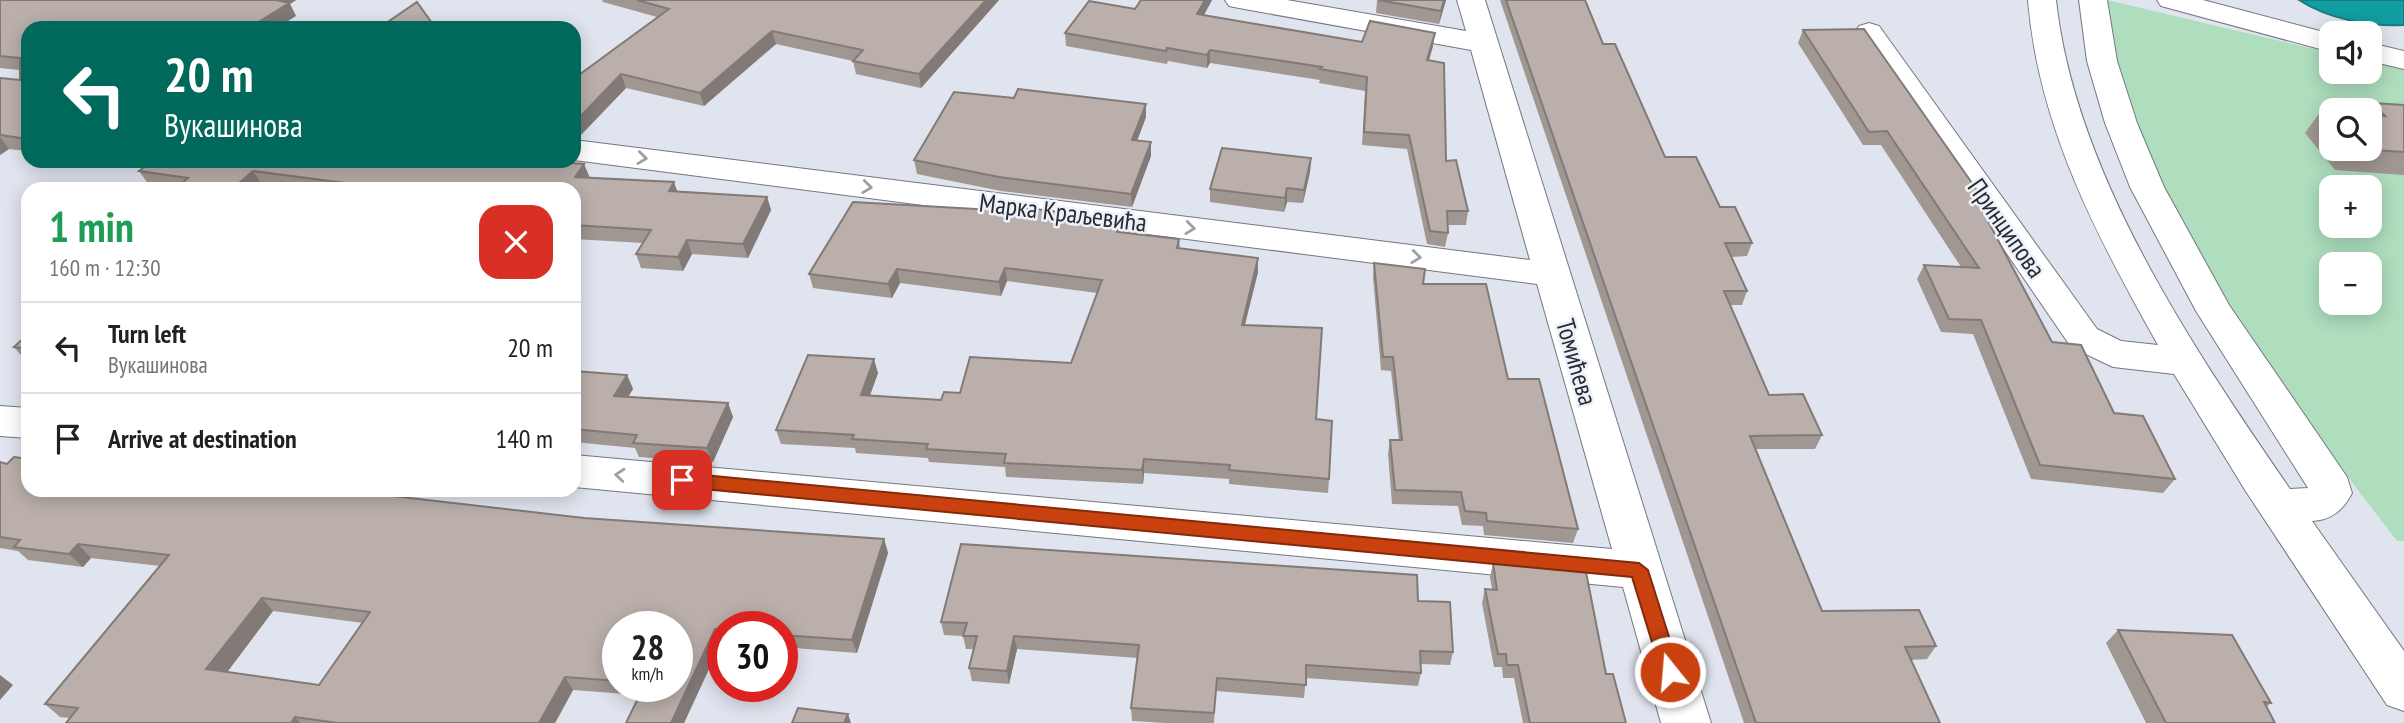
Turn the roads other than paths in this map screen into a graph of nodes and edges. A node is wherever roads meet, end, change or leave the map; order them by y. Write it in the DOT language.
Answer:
graph roads {
  1 [pos="1239,0"];
  2 [pos="1471,0"];
  3 [pos="2042,0"];
  4 [pos="2093,0"];
  5 [pos="2171,0"];
  6 [pos="1869,32"];
  7 [pos="2319,40"];
  8 [pos="1482,43"];
  9 [pos="2382,55"];
  10 [pos="2404,60"];
  11 [pos="581,151"];
  12 [pos="1551,274"];
  13 [pos="2185,361"];
  14 [pos="0,421"];
  15 [pos="21,422"];
  16 [pos="581,472"];
  17 [pos="2279,507"];
  18 [pos="1639,570"];
  19 [pos="2404,690"];
  20 [pos="1686,723"];
  1 -- 8 [label="street"];
  2 -- 8 [label="street, Томићева"];
  3 -- 13 [label="street"];
  4 -- 17 [label="street"];
  5 -- 7 [label="street"];
  6 -- 13 [label="street, Принципова"];
  8 -- 12 [label="street, Томићева"];
  9 -- 10 [label="street"];
  11 -- 12 [label="street, Марка Краљевића, one-way"];
  12 -- 18 [label="street, Томићева"];
  13 -- 17 [label="street"];
  14 -- 15 [label="street"];
  18 -- 16 [label="street, one-way"];
  17 -- 19 [label="street"];
  18 -- 20 [label="street, Томићева"];
}
